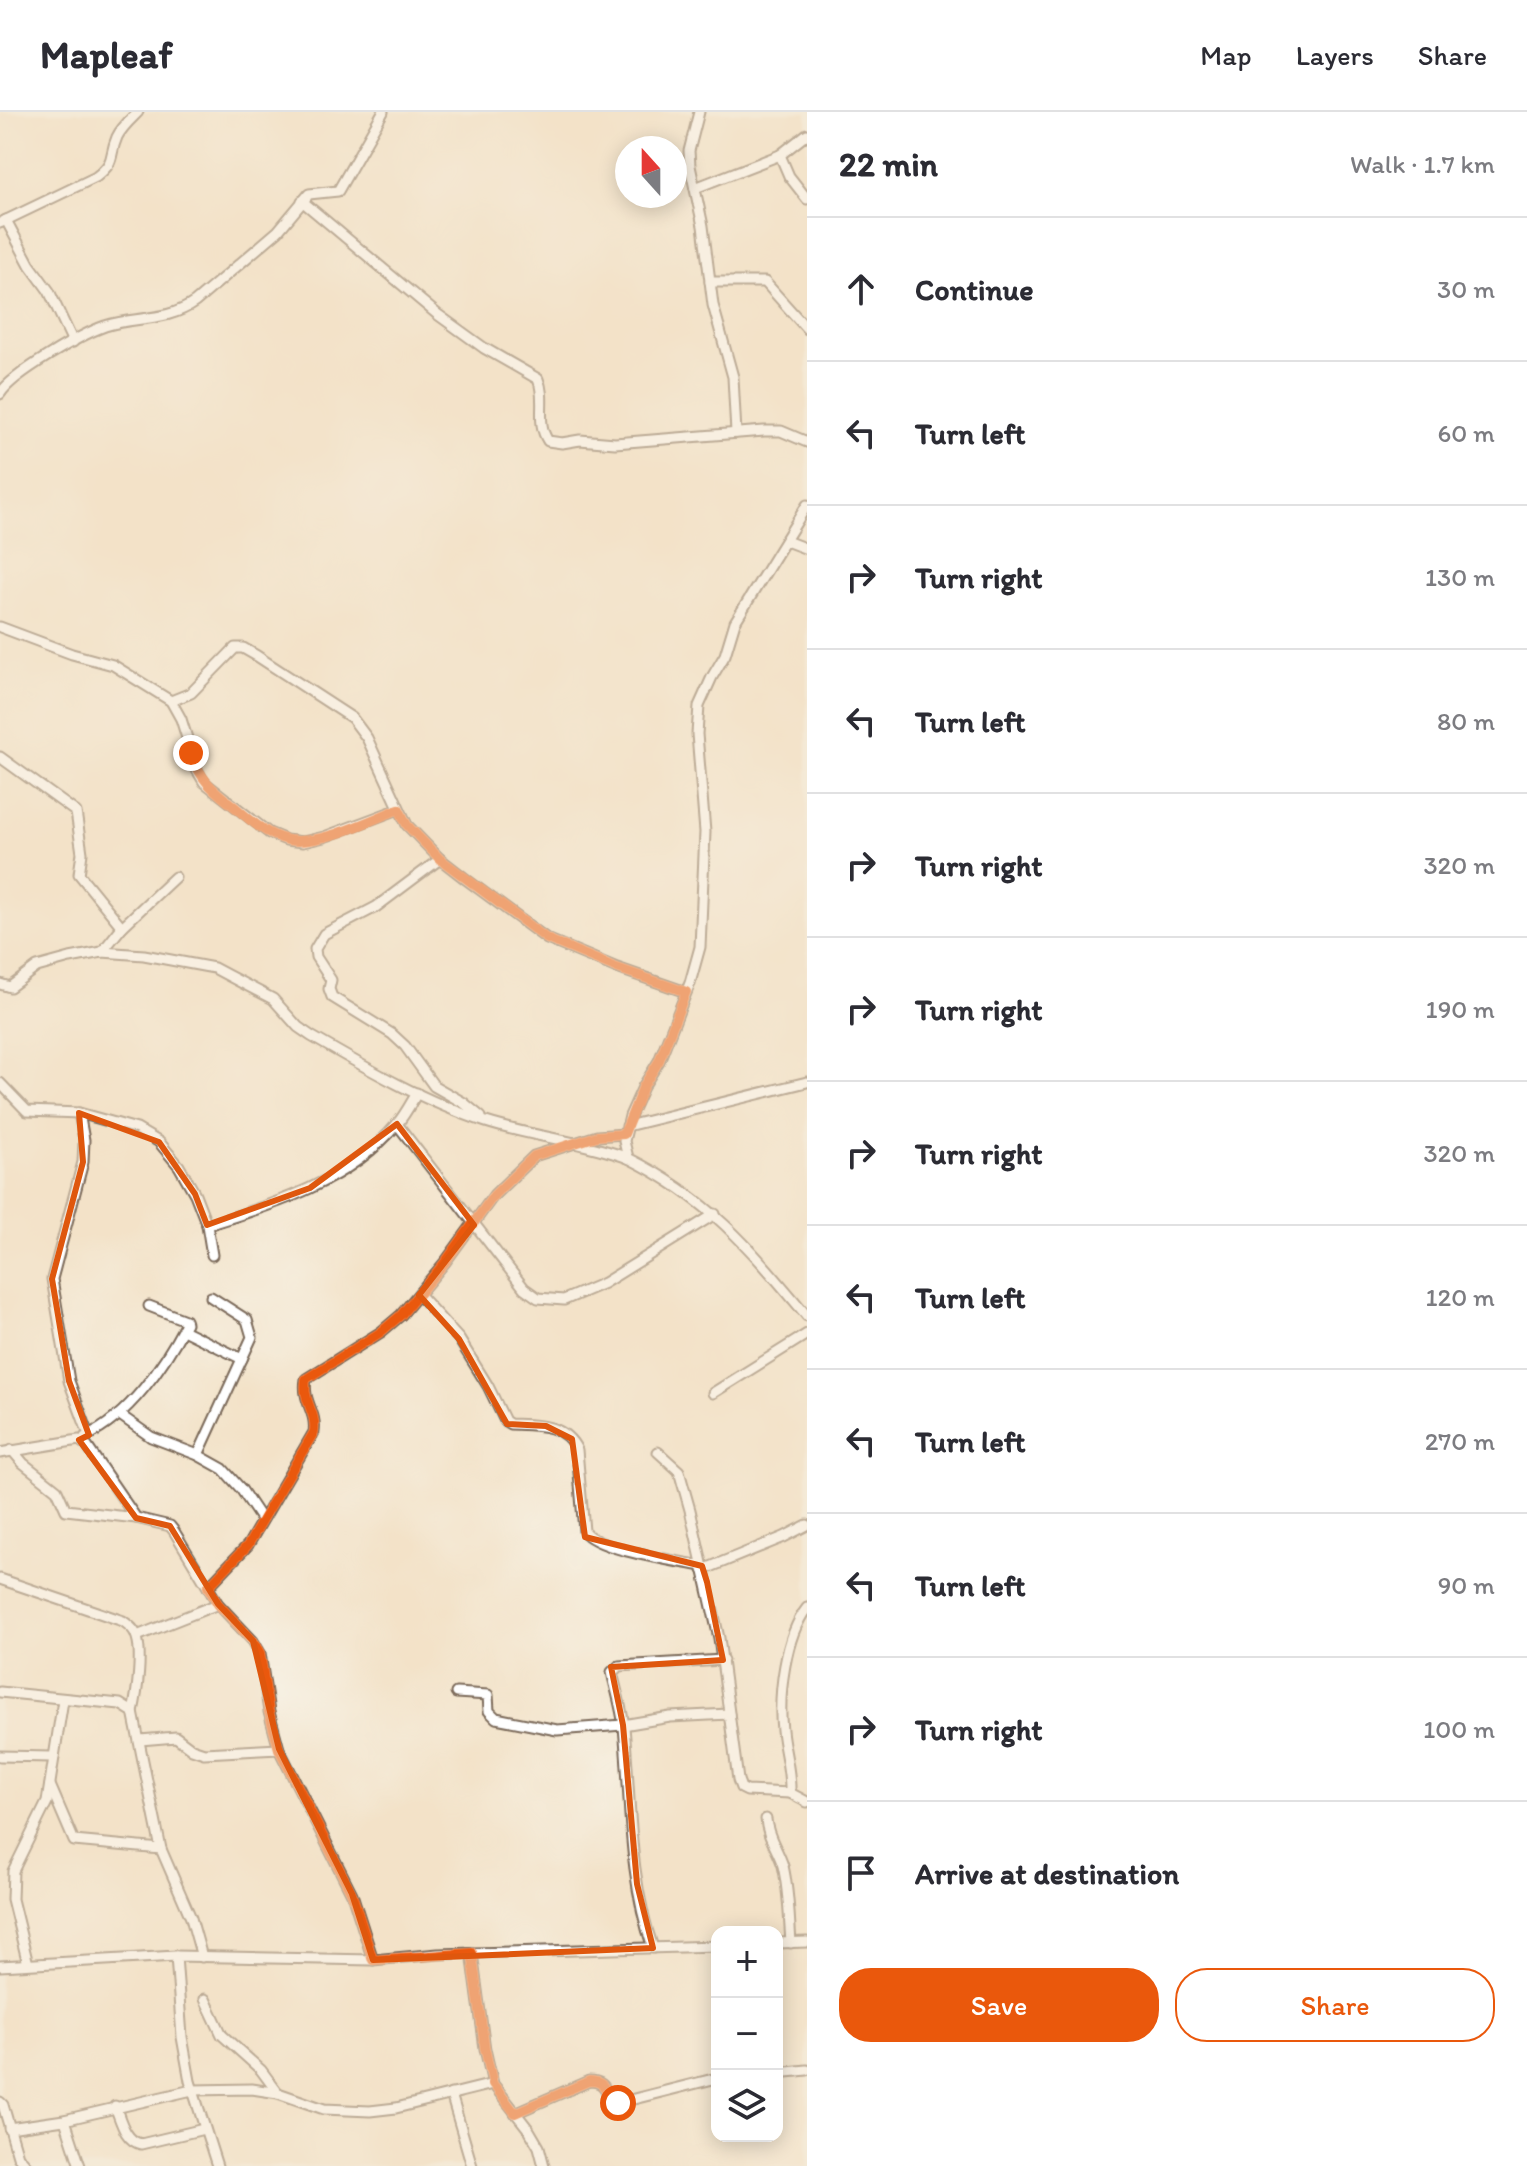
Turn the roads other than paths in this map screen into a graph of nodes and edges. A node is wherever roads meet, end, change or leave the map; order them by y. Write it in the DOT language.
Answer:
graph roads {
  1 [pos="138,112"];
  2 [pos="383,112"];
  3 [pos="699,112"];
  4 [pos="807,134"];
  5 [pos="780,155"];
  6 [pos="695,188"];
  7 [pos="807,199"];
  8 [pos="302,201"];
  9 [pos="3,222"];
  10 [pos="710,282"];
  11 [pos="807,329"];
  12 [pos="73,342"];
  13 [pos="0,371"];
  14 [pos="7,384"];
  15 [pos="0,394"];
  16 [pos="736,433"];
  17 [pos="807,442"];
  18 [pos="807,505"];
  19 [pos="786,541"];
  20 [pos="807,549"];
  21 [pos="0,627"];
  22 [pos="171,701"];
  23 [pos="0,757"];
  24 [pos="399,809"];
  25 [pos="440,859"];
  26 [pos="175,877"];
  27 [pos="122,927"];
  28 [pos="102,952"];
  29 [pos="0,984"];
  30 [pos="686,992"];
  31 [pos="807,1082"];
  32 [pos="0,1083"];
  33 [pos="417,1093"];
  34 [pos="79,1113"];
  35 [pos="487,1122"];
  36 [pos="397,1124"];
  37 [pos="625,1130"];
  38 [pos="581,1143"];
  39 [pos="628,1158"];
  40 [pos="715,1214"];
  41 [pos="207,1225"];
  42 [pos="474,1225"];
  43 [pos="212,1255"];
  44 [pos="419,1295"];
  45 [pos="211,1297"];
  46 [pos="149,1306"];
  47 [pos="807,1316"];
  48 [pos="183,1330"];
  49 [pos="807,1334"];
  50 [pos="242,1359"];
  51 [pos="713,1393"];
  52 [pos="120,1415"];
  53 [pos="89,1435"];
  54 [pos="79,1440"];
  55 [pos="12,1450"];
  56 [pos="658,1452"];
  57 [pos="0,1453"];
  58 [pos="198,1455"];
  59 [pos="136,1518"];
  60 [pos="261,1519"];
  61 [pos="807,1525"];
  62 [pos="703,1568"];
  63 [pos="0,1579"];
  64 [pos="208,1587"];
  65 [pos="218,1604"];
  66 [pos="807,1608"];
  67 [pos="137,1636"];
  68 [pos="723,1660"];
  69 [pos="0,1692"];
  70 [pos="456,1693"];
  71 [pos="63,1700"];
  72 [pos="133,1712"];
  73 [pos="729,1714"];
  74 [pos="623,1725"];
  75 [pos="140,1740"];
  76 [pos="279,1749"];
  77 [pos="0,1756"];
  78 [pos="52,1757"];
  79 [pos="49,1783"];
  80 [pos="790,1793"];
  81 [pos="807,1802"];
  82 [pos="766,1819"];
  83 [pos="161,1849"];
  84 [pos="807,1942"];
  85 [pos="783,1943"];
  86 [pos="791,1943"];
  87 [pos="711,1946"];
  88 [pos="653,1948"];
  89 [pos="472,1953"];
  90 [pos="176,1956"];
  91 [pos="202,1957"];
  92 [pos="373,1960"];
  93 [pos="28,1964"];
  94 [pos="0,1966"];
  95 [pos="205,1999"];
  96 [pos="807,2070"];
  97 [pos="783,2072"];
  98 [pos="711,2080"];
  99 [pos="493,2084"];
  100 [pos="192,2090"];
  101 [pos="278,2093"];
  102 [pos="451,2094"];
  103 [pos="0,2102"];
  104 [pos="115,2106"];
  105 [pos="515,2113"];
  106 [pos="65,2120"];
  107 [pos="9,2128"];
  108 [pos="204,2129"];
  109 [pos="27,2166"];
  110 [pos="80,2166"];
  111 [pos="217,2166"];
  112 [pos="472,2166"];
  113 [pos="544,2166"];
  1 -- 9 [label="street"];
  2 -- 8 [label="street"];
  3 -- 6 [label="street"];
  4 -- 5 [label="street"];
  5 -- 6 [label="street"];
  5 -- 7 [label="street"];
  6 -- 10 [label="street"];
  8 -- 12 [label="street"];
  8 -- 16 [label="street"];
  9 -- 12 [label="street"];
  10 -- 11 [label="street"];
  10 -- 16 [label="street"];
  12 -- 14 [label="street"];
  13 -- 14 [label="street"];
  14 -- 15 [label="street"];
  16 -- 17 [label="street"];
  18 -- 19 [label="street"];
  19 -- 20 [label="street"];
  19 -- 30 [label="street"];
  21 -- 22 [label="street"];
  22 -- 24 [label="street"];
  22 -- 24 [label="street"];
  23 -- 27 [label="street"];
  24 -- 25 [label="street"];
  25 -- 30 [label="street"];
  25 -- 35 [label="street"];
  26 -- 27 [label="street"];
  27 -- 28 [label="street"];
  28 -- 29 [label="street"];
  28 -- 33 [label="street"];
  30 -- 37 [label="street"];
  31 -- 37 [label="street"];
  32 -- 34 [label="street"];
  33 -- 35 [label="street"];
  33 -- 36 [label="street"];
  34 -- 41 [label="street"];
  34 -- 53 [label="street"];
  35 -- 38 [label="street"];
  36 -- 41 [label="street"];
  36 -- 42 [label="street"];
  37 -- 38 [label="street"];
  37 -- 39 [label="street"];
  38 -- 39 [label="street"];
  38 -- 42 [label="street"];
  39 -- 40 [label="street"];
  40 -- 42 [label="street"];
  40 -- 47 [label="street"];
  41 -- 43 [label="street"];
  42 -- 44 [label="street"];
  44 -- 60 [label="street"];
  44 -- 62 [label="street"];
  45 -- 50 [label="street"];
  46 -- 48 [label="street"];
  48 -- 50 [label="street"];
  48 -- 52 [label="street"];
  49 -- 51 [label="street"];
  50 -- 58 [label="street"];
  52 -- 53 [label="street"];
  52 -- 58 [label="street"];
  53 -- 54 [label="street"];
  54 -- 55 [label="street"];
  54 -- 59 [label="street"];
  55 -- 57 [label="street"];
  55 -- 59 [label="street"];
  56 -- 62 [label="street"];
  58 -- 60 [label="street"];
  59 -- 64 [label="street"];
  60 -- 64 [label="street"];
  61 -- 62 [label="street"];
  62 -- 68 [label="street"];
  63 -- 67 [label="street"];
  64 -- 65 [label="street"];
  65 -- 67 [label="street"];
  65 -- 76 [label="street"];
  66 -- 80 [label="street"];
  67 -- 72 [label="street"];
  68 -- 73 [label="street"];
  68 -- 74 [label="street"];
  69 -- 71 [label="street"];
  70 -- 74 [label="street"];
  71 -- 72 [label="street"];
  71 -- 78 [label="street"];
  72 -- 75 [label="street"];
  73 -- 74 [label="street"];
  73 -- 80 [label="street"];
  74 -- 88 [label="street"];
  75 -- 76 [label="street"];
  75 -- 83 [label="street"];
  76 -- 92 [label="street"];
  77 -- 78 [label="street"];
  78 -- 79 [label="street"];
  79 -- 83 [label="street"];
  79 -- 93 [label="street"];
  80 -- 81 [label="street"];
  82 -- 86 [label="street"];
  83 -- 91 [label="street"];
  84 -- 86 [label="street"];
  85 -- 86 [label="street"];
  87 -- 88 [label="street"];
  88 -- 89 [label="street"];
  89 -- 92 [label="street"];
  89 -- 99 [label="street"];
  90 -- 91 [label="street"];
  90 -- 93 [label="street"];
  90 -- 100 [label="street"];
  91 -- 92 [label="street"];
  93 -- 94 [label="street"];
  95 -- 101 [label="street"];
  96 -- 97 [label="street"];
  98 -- 105 [label="street"];
  99 -- 102 [label="street"];
  99 -- 105 [label="street"];
  100 -- 101 [label="street"];
  100 -- 104 [label="street"];
  100 -- 108 [label="street"];
  101 -- 102 [label="street"];
  102 -- 112 [label="street"];
  103 -- 107 [label="street"];
  104 -- 106 [label="street"];
  104 -- 108 [label="street"];
  105 -- 113 [label="street"];
  106 -- 107 [label="street"];
  106 -- 110 [label="street"];
  107 -- 109 [label="street"];
  108 -- 111 [label="street"];
}
